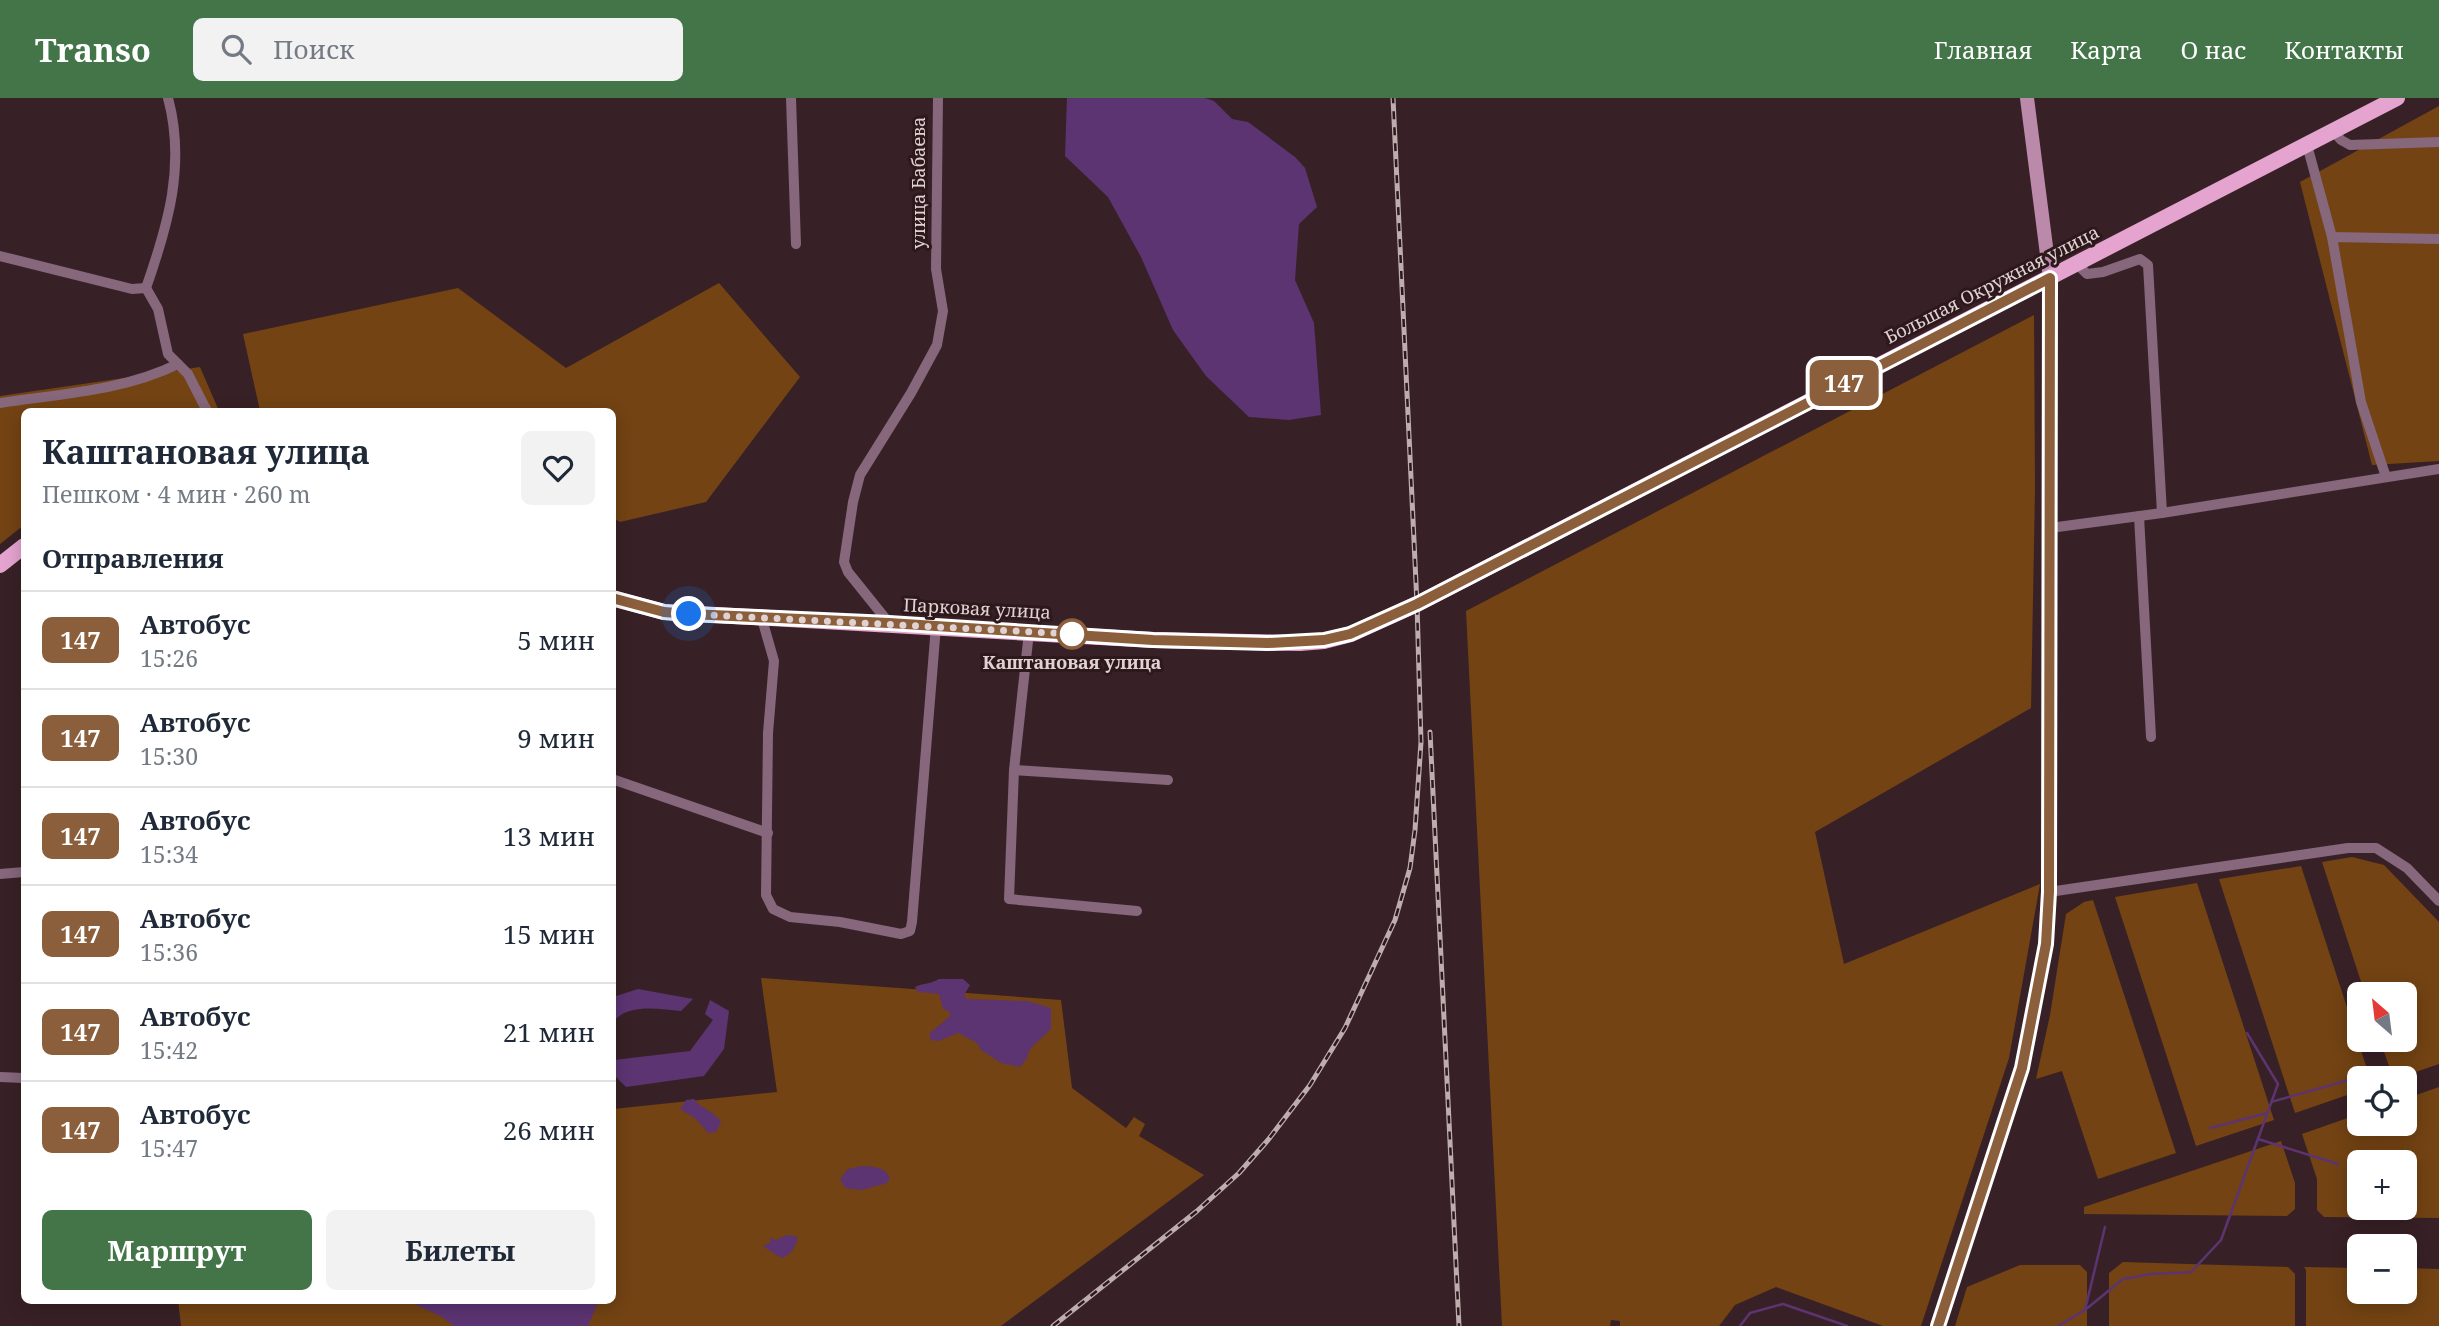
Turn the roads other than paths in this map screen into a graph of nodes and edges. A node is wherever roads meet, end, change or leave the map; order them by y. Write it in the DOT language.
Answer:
graph roads {
  1 [pos="168,98"];
  2 [pos="791,98"];
  3 [pos="938,98"];
  4 [pos="2027,98"];
  5 [pos="2397,98"];
  6 [pos="2333,131"];
  7 [pos="2439,142"];
  8 [pos="2307,145"];
  9 [pos="2332,237"];
  10 [pos="2439,239"];
  11 [pos="796,243"];
  12 [pos="0,256"];
  13 [pos="2077,264"];
  14 [pos="2050,278"];
  15 [pos="146,288"];
  16 [pos="178,364"];
  17 [pos="0,403"];
  18 [pos="205,408"];
  19 [pos="2439,469"];
  20 [pos="2386,477"];
  21 [pos="2162,513"];
  22 [pos="2138,516"];
  23 [pos="2050,528"];
  24 [pos="21,548"];
  25 [pos="0,565"];
  26 [pos="616,599"];
  27 [pos="1417,604"];
  28 [pos="762,619"];
  29 [pos="889,623"];
  30 [pos="936,626"];
  31 [pos="1029,632"];
  32 [pos="2151,737"];
  33 [pos="1014,770"];
  34 [pos="616,780"];
  35 [pos="1168,780"];
  36 [pos="768,833"];
  37 [pos="21,872"];
  38 [pos="0,874"];
  39 [pos="2049,892"];
  40 [pos="2439,901"];
  41 [pos="1137,911"];
  42 [pos="0,1077"];
  43 [pos="21,1078"];
  44 [pos="1938,1326"];
  1 -- 15 [label="street"];
  2 -- 11 [label="street"];
  3 -- 29 [label="street, улица Бабаева"];
  4 -- 14 [label="main road"];
  5 -- 6 [label="main road, Большая Окружная улица"];
  6 -- 7 [label="street"];
  6 -- 8 [label="main road, Большая Окружная улица"];
  8 -- 9 [label="street"];
  8 -- 13 [label="main road, Большая Окружная улица"];
  9 -- 10 [label="street"];
  9 -- 20 [label="street"];
  12 -- 15 [label="street"];
  13 -- 14 [label="main road, Большая Окружная улица"];
  13 -- 21 [label="street"];
  14 -- 23 [label="street"];
  14 -- 27 [label="main road, Большая Окружная улица"];
  15 -- 16 [label="street"];
  16 -- 17 [label="street"];
  16 -- 18 [label="street"];
  19 -- 20 [label="street"];
  20 -- 21 [label="street"];
  21 -- 22 [label="street"];
  22 -- 23 [label="street"];
  22 -- 32 [label="street"];
  23 -- 39 [label="street"];
  24 -- 25 [label="main road"];
  26 -- 28 [label="main road, Парковая улица"];
  27 -- 31 [label="main road, Парковая улица"];
  28 -- 29 [label="main road, Парковая улица"];
  28 -- 36 [label="street"];
  29 -- 30 [label="main road, Парковая улица"];
  30 -- 31 [label="main road, Парковая улица"];
  30 -- 36 [label="street"];
  31 -- 33 [label="street"];
  33 -- 35 [label="street"];
  33 -- 41 [label="street"];
  34 -- 36 [label="street"];
  37 -- 38 [label="street"];
  39 -- 40 [label="street"];
  39 -- 44 [label="street"];
  42 -- 43 [label="street"];
}
